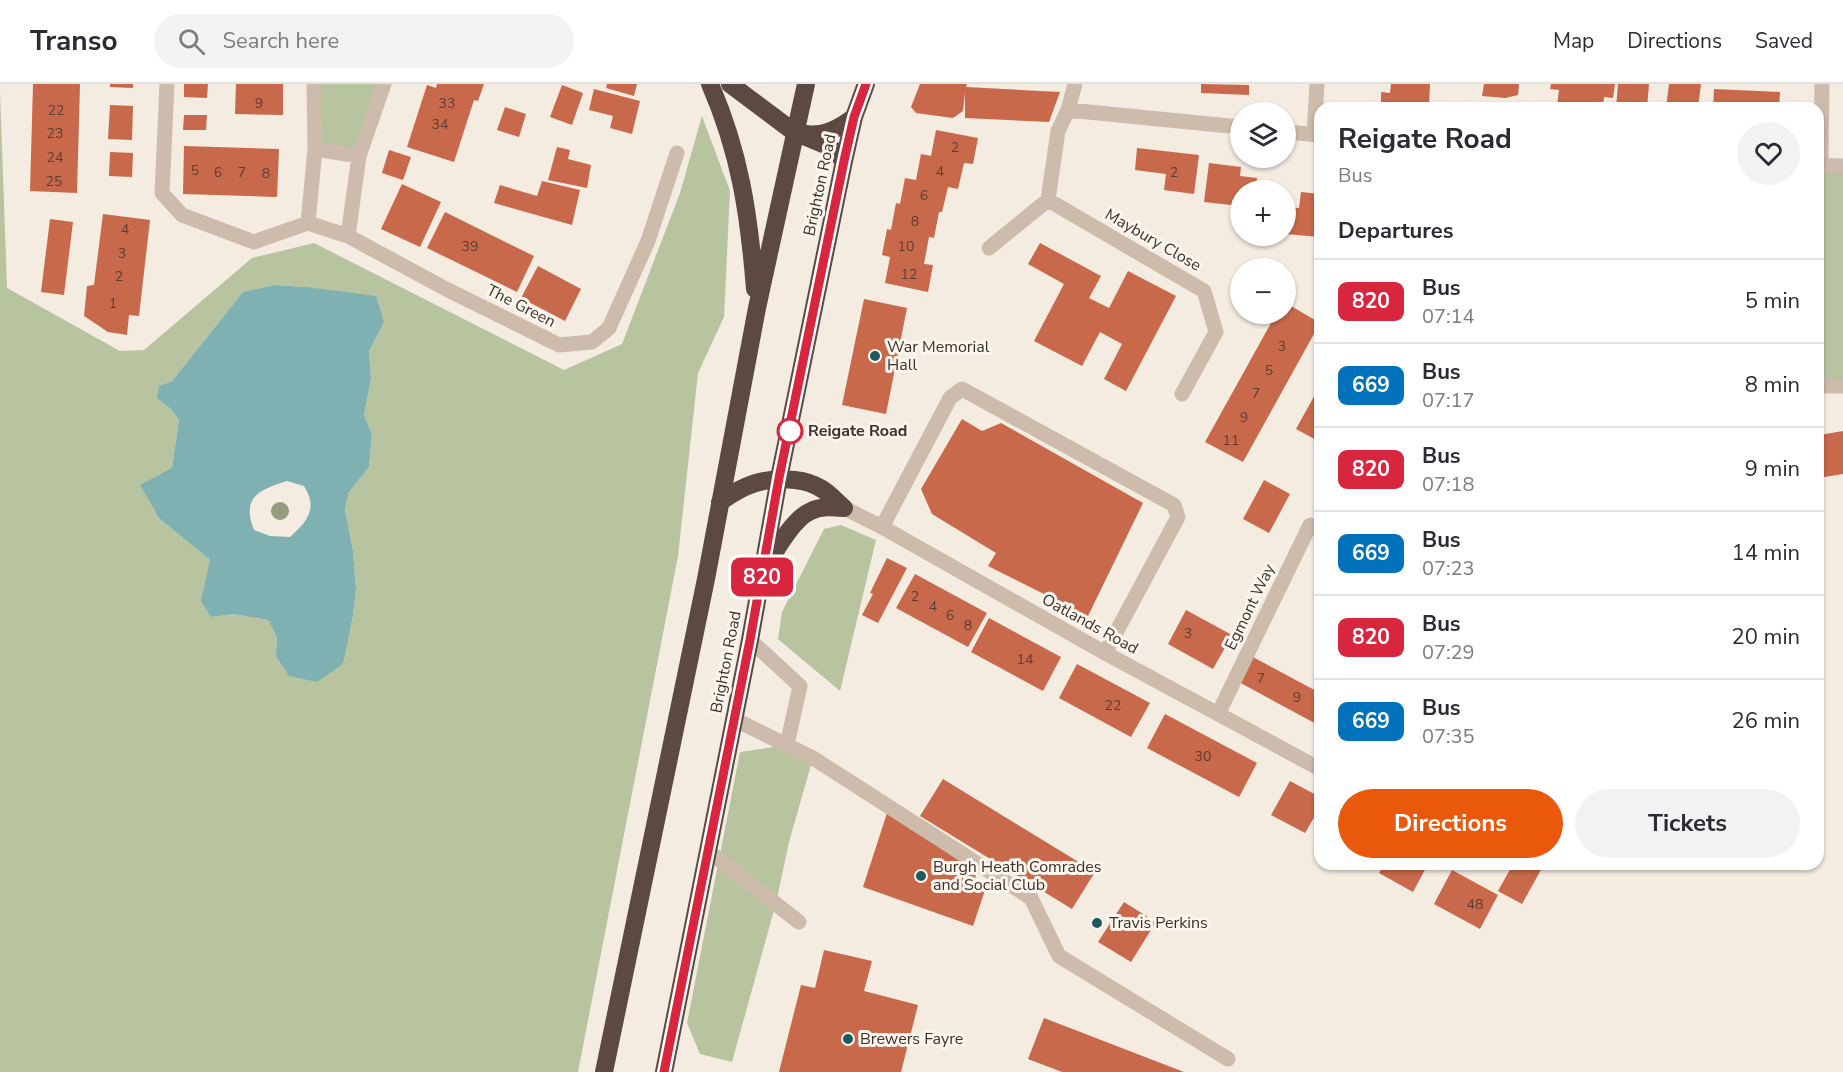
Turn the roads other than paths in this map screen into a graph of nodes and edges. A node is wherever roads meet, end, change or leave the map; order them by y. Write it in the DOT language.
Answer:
graph roads {
  1 [pos="167,84"];
  2 [pos="314,84"];
  3 [pos="384,84"];
  4 [pos="710,84"];
  5 [pos="730,84"];
  6 [pos="806,84"];
  7 [pos="866,84"];
  8 [pos="1074,84"];
  9 [pos="1317,84"];
  10 [pos="1822,84"];
  11 [pos="1317,102"];
  12 [pos="1822,102"];
  13 [pos="1068,110"];
  14 [pos="854,117"];
  15 [pos="1230,126"];
  16 [pos="794,132"];
  17 [pos="1296,133"];
  18 [pos="1314,135"];
  19 [pos="315,149"];
  20 [pos="677,153"];
  21 [pos="359,156"];
  22 [pos="844,161"];
  23 [pos="1824,165"];
  24 [pos="1843,166"];
  25 [pos="1048,200"];
  26 [pos="308,223"];
  27 [pos="348,236"];
  28 [pos="989,248"];
  29 [pos="757,308"];
  30 [pos="1824,386"];
  31 [pos="1843,386"];
  32 [pos="1182,394"];
  33 [pos="779,478"];
  34 [pos="720,502"];
  35 [pos="844,508"];
  36 [pos="882,527"];
  37 [pos="1314,527"];
  38 [pos="762,576"];
  39 [pos="750,640"];
  40 [pos="1105,653"];
  41 [pos="1218,714"];
  42 [pos="734,719"];
  43 [pos="787,745"];
  44 [pos="1314,766"];
  45 [pos="708,851"];
  46 [pos="799,922"];
  47 [pos="1228,1059"];
  48 [pos="604,1072"];
  49 [pos="664,1072"];
  1 -- 26 [label="street"];
  2 -- 19 [label="street"];
  3 -- 21 [label="street"];
  4 -- 29 [label="highway"];
  5 -- 16 [label="highway"];
  6 -- 16 [label="highway"];
  7 -- 14 [label="highway, Brighton Road"];
  8 -- 13 [label="street"];
  9 -- 11 [label="street"];
  10 -- 12 [label="street"];
  13 -- 15 [label="street"];
  13 -- 25 [label="street"];
  14 -- 16 [label="highway"];
  14 -- 22 [label="highway, Brighton Road"];
  16 -- 22 [label="highway"];
  16 -- 29 [label="highway"];
  17 -- 18 [label="street"];
  19 -- 21 [label="street"];
  19 -- 26 [label="street"];
  20 -- 27 [label="street, The Green"];
  21 -- 27 [label="street"];
  22 -- 33 [label="highway, Brighton Road"];
  23 -- 24 [label="street"];
  25 -- 28 [label="street"];
  25 -- 32 [label="street, Maybury Close"];
  26 -- 27 [label="street, The Green"];
  29 -- 34 [label="highway"];
  30 -- 31 [label="street"];
  33 -- 34 [label="highway"];
  33 -- 35 [label="highway"];
  33 -- 38 [label="highway, Brighton Road"];
  34 -- 48 [label="highway"];
  35 -- 36 [label="street, Oatlands Road"];
  35 -- 38 [label="highway"];
  36 -- 40 [label="street, Oatlands Road"];
  36 -- 40 [label="street"];
  37 -- 41 [label="street, Egmont Way"];
  38 -- 39 [label="highway, Brighton Road"];
  39 -- 42 [label="highway, Brighton Road"];
  39 -- 43 [label="street"];
  40 -- 41 [label="street, Oatlands Road"];
  41 -- 44 [label="street, Oatlands Road"];
  42 -- 43 [label="street"];
  42 -- 45 [label="highway, Brighton Road"];
  43 -- 47 [label="street"];
  45 -- 46 [label="street"];
  45 -- 49 [label="highway, Brighton Road"];
}
